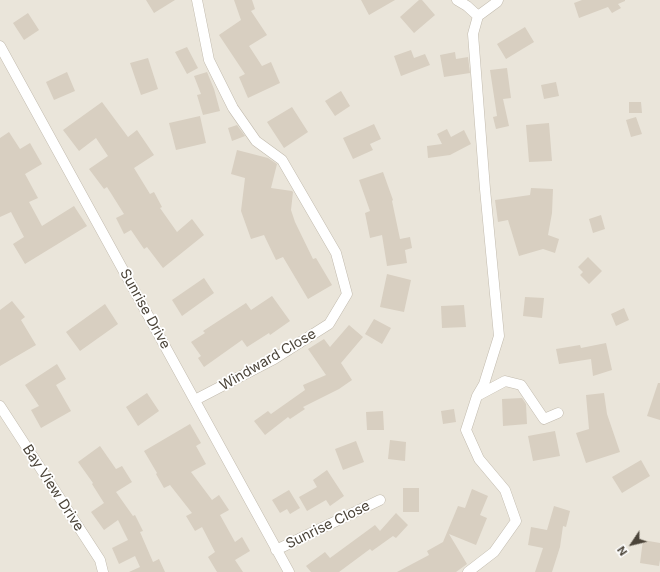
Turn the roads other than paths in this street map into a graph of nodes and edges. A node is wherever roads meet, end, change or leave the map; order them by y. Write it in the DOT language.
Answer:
graph roads {
  1 [pos="197,0"];
  2 [pos="457,0"];
  3 [pos="498,0"];
  4 [pos="478,16"];
  5 [pos="0,46"];
  6 [pos="477,396"];
  7 [pos="195,400"];
  8 [pos="0,406"];
  9 [pos="558,413"];
  10 [pos="380,500"];
  11 [pos="276,550"];
  12 [pos="103,572"];
  13 [pos="289,572"];
  14 [pos="468,572"];
  1 -- 7 [label="street, Windward Close"];
  2 -- 4 [label="street"];
  3 -- 4 [label="street"];
  4 -- 6 [label="street"];
  5 -- 7 [label="street, Sunrise Drive"];
  6 -- 9 [label="street"];
  6 -- 14 [label="street"];
  7 -- 11 [label="street, Sunrise Drive"];
  8 -- 12 [label="street, Bay View Drive"];
  10 -- 11 [label="street, Sunrise Close"];
  11 -- 13 [label="street, Sunrise Drive"];
}
